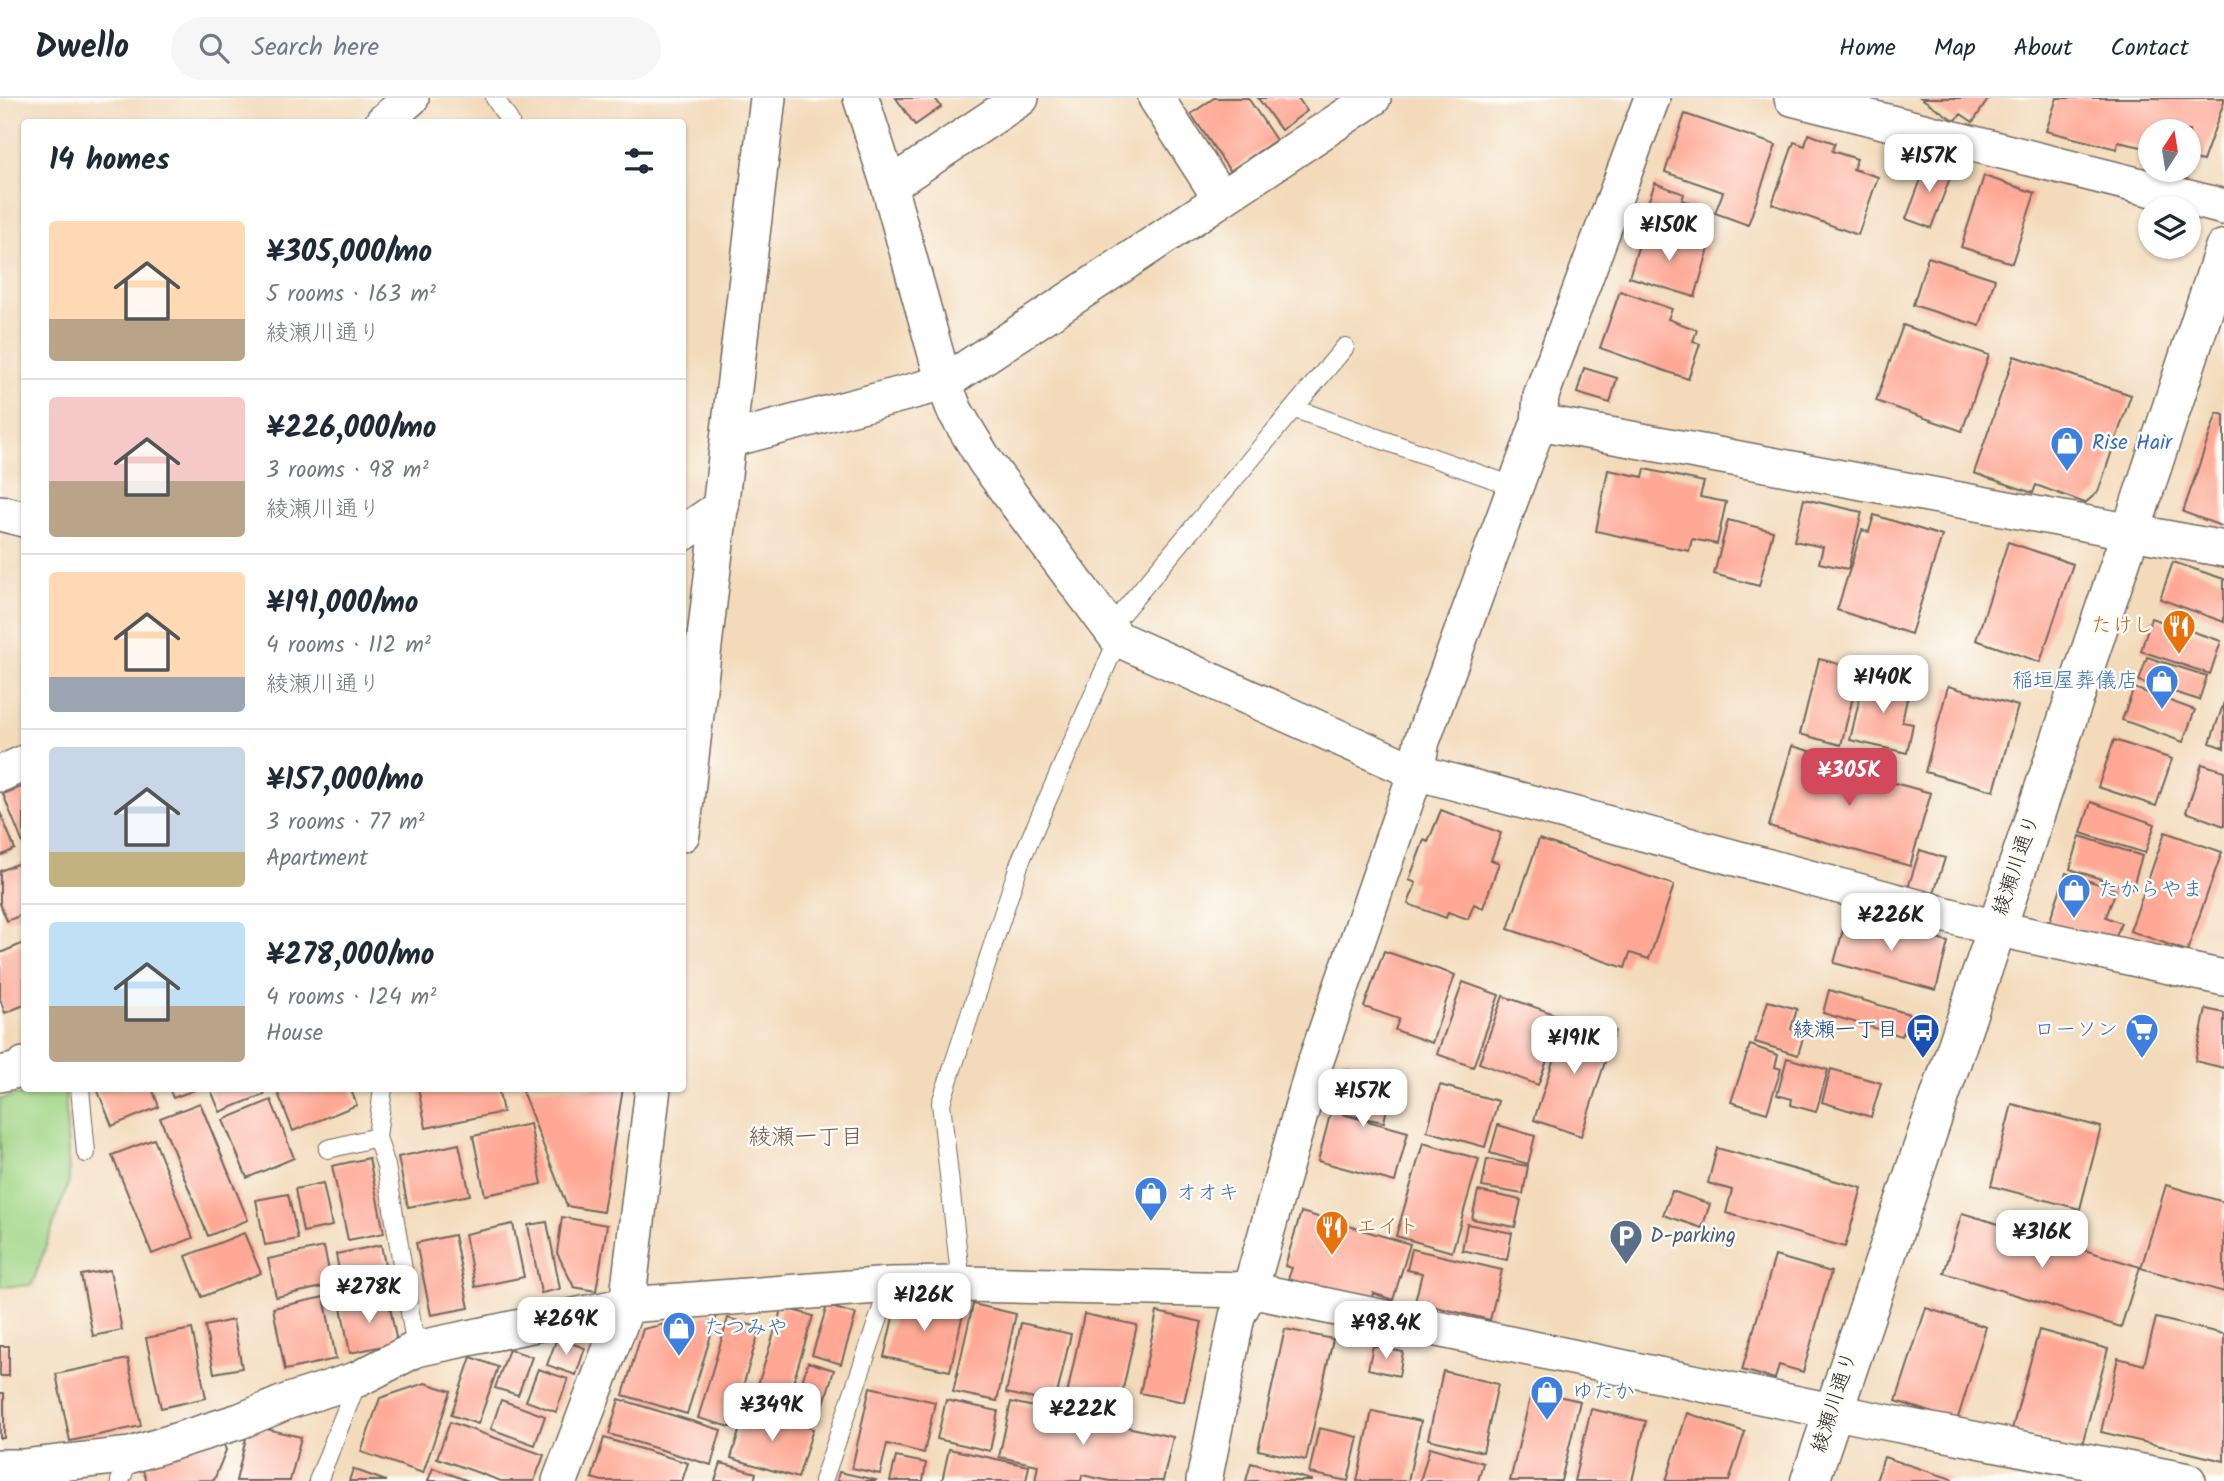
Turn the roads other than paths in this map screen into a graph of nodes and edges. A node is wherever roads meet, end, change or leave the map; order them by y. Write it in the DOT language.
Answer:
graph roads {
  1 [pos="411,98"];
  2 [pos="495,98"];
  3 [pos="768,98"];
  4 [pos="861,98"];
  5 [pos="1021,98"];
  6 [pos="1156,98"];
  7 [pos="1373,98"];
  8 [pos="1652,98"];
  9 [pos="1792,98"];
  10 [pos="1892,109"];
  11 [pos="386,119"];
  12 [pos="508,119"];
  13 [pos="889,186"];
  14 [pos="1221,199"];
  15 [pos="2224,207"];
  16 [pos="2224,249"];
  17 [pos="1345,347"];
  18 [pos="944,383"];
  19 [pos="1295,409"];
  20 [pos="1539,422"];
  21 [pos="728,440"];
  22 [pos="1516,487"];
  23 [pos="721,507"];
  24 [pos="0,513"];
  25 [pos="21,519"];
  26 [pos="686,531"];
  27 [pos="2131,531"];
  28 [pos="2224,549"];
  29 [pos="1114,633"];
  30 [pos="21,764"];
  31 [pos="1416,772"];
  32 [pos="0,774"];
  33 [pos="686,800"];
  34 [pos="1995,928"];
  35 [pos="2224,978"];
  36 [pos="21,1068"];
  37 [pos="0,1074"];
  38 [pos="80,1092"];
  39 [pos="383,1092"];
  40 [pos="653,1092"];
  41 [pos="377,1137"];
  42 [pos="328,1149"];
  43 [pos="86,1153"];
  44 [pos="961,1284"];
  45 [pos="890,1285"];
  46 [pos="1250,1290"];
  47 [pos="627,1305"];
  48 [pos="416,1349"];
  49 [pos="358,1379"];
  50 [pos="1832,1411"];
  51 [pos="0,1467"];
  52 [pos="126,1468"];
  53 [pos="318,1481"];
  54 [pos="560,1481"];
  55 [pos="823,1481"];
  56 [pos="1204,1481"];
  57 [pos="1810,1481"];
  58 [pos="2188,1481"];
  1 -- 11 [label="street"];
  2 -- 12 [label="lane"];
  3 -- 21 [label="street"];
  4 -- 13 [label="street"];
  5 -- 13 [label="street"];
  6 -- 14 [label="street"];
  7 -- 14 [label="street"];
  8 -- 20 [label="street"];
  9 -- 10 [label="street"];
  10 -- 15 [label="street"];
  13 -- 18 [label="street"];
  14 -- 18 [label="street"];
  16 -- 27 [label="street, 綾瀬川通り"];
  17 -- 19 [label="lane"];
  18 -- 21 [label="street"];
  18 -- 29 [label="street"];
  19 -- 22 [label="lane"];
  19 -- 29 [label="lane"];
  20 -- 22 [label="street"];
  20 -- 27 [label="street"];
  21 -- 23 [label="street"];
  22 -- 31 [label="street"];
  23 -- 26 [label="street"];
  23 -- 33 [label="street"];
  24 -- 25 [label="street"];
  27 -- 28 [label="street"];
  27 -- 34 [label="street, 綾瀬川通り"];
  29 -- 31 [label="street"];
  29 -- 44 [label="lane"];
  30 -- 32 [label="street"];
  31 -- 34 [label="street"];
  31 -- 46 [label="street"];
  34 -- 35 [label="street"];
  34 -- 50 [label="street, 綾瀬川通り"];
  36 -- 37 [label="street"];
  38 -- 43 [label="lane"];
  39 -- 41 [label="lane"];
  40 -- 47 [label="street"];
  41 -- 42 [label="lane"];
  41 -- 48 [label="lane"];
  44 -- 45 [label="street"];
  44 -- 46 [label="street"];
  45 -- 47 [label="street"];
  45 -- 55 [label="lane"];
  46 -- 50 [label="street"];
  46 -- 56 [label="street"];
  47 -- 48 [label="street"];
  47 -- 54 [label="street"];
  48 -- 49 [label="street"];
  49 -- 52 [label="street"];
  49 -- 53 [label="lane"];
  50 -- 57 [label="street, 綾瀬川通り"];
  50 -- 58 [label="street"];
  51 -- 52 [label="street"];
}
